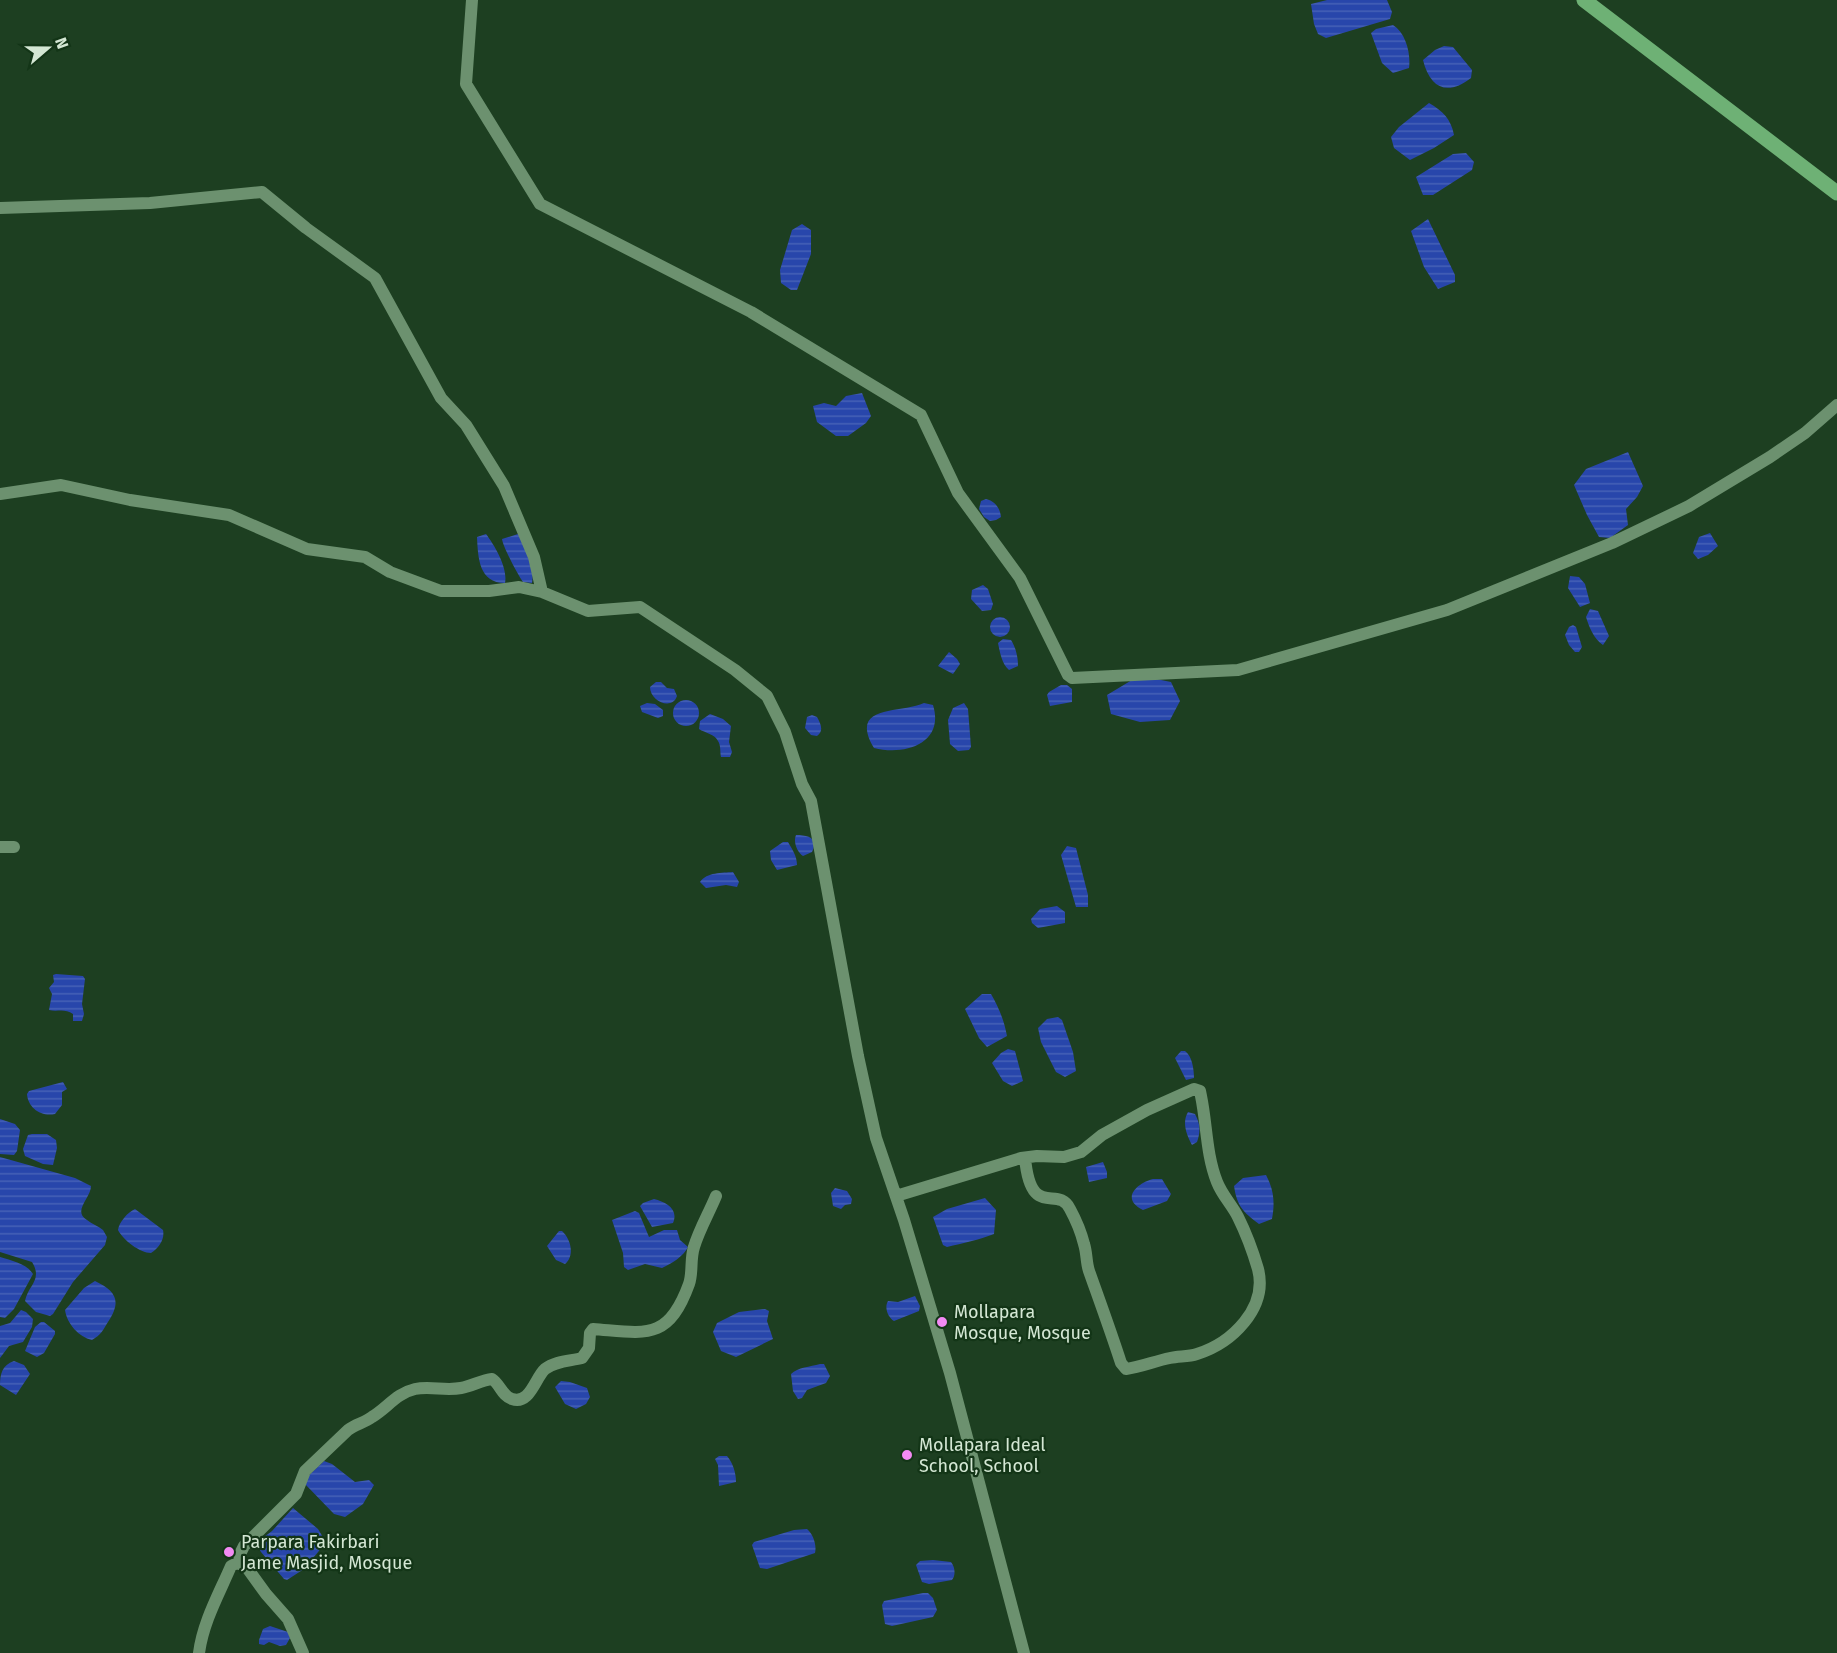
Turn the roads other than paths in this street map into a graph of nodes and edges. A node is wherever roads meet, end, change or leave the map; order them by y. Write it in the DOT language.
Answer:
graph roads {
  1 [pos="472,0"];
  2 [pos="1584,0"];
  3 [pos="1837,193"];
  4 [pos="0,208"];
  5 [pos="1837,405"];
  6 [pos="0,494"];
  7 [pos="542,592"];
  8 [pos="0,847"];
  9 [pos="14,847"];
  10 [pos="1025,1158"];
  11 [pos="716,1196"];
  12 [pos="896,1196"];
  13 [pos="239,1564"];
  14 [pos="199,1653"];
  15 [pos="303,1653"];
  16 [pos="1024,1653"];
  1 -- 5 [label="street"];
  2 -- 3 [label="main road"];
  4 -- 7 [label="street"];
  6 -- 7 [label="street"];
  7 -- 12 [label="street"];
  8 -- 9 [label="street"];
  10 -- 10 [label="street"];
  10 -- 12 [label="street"];
  11 -- 13 [label="street"];
  12 -- 16 [label="street"];
  13 -- 14 [label="street"];
  13 -- 15 [label="street"];
}
